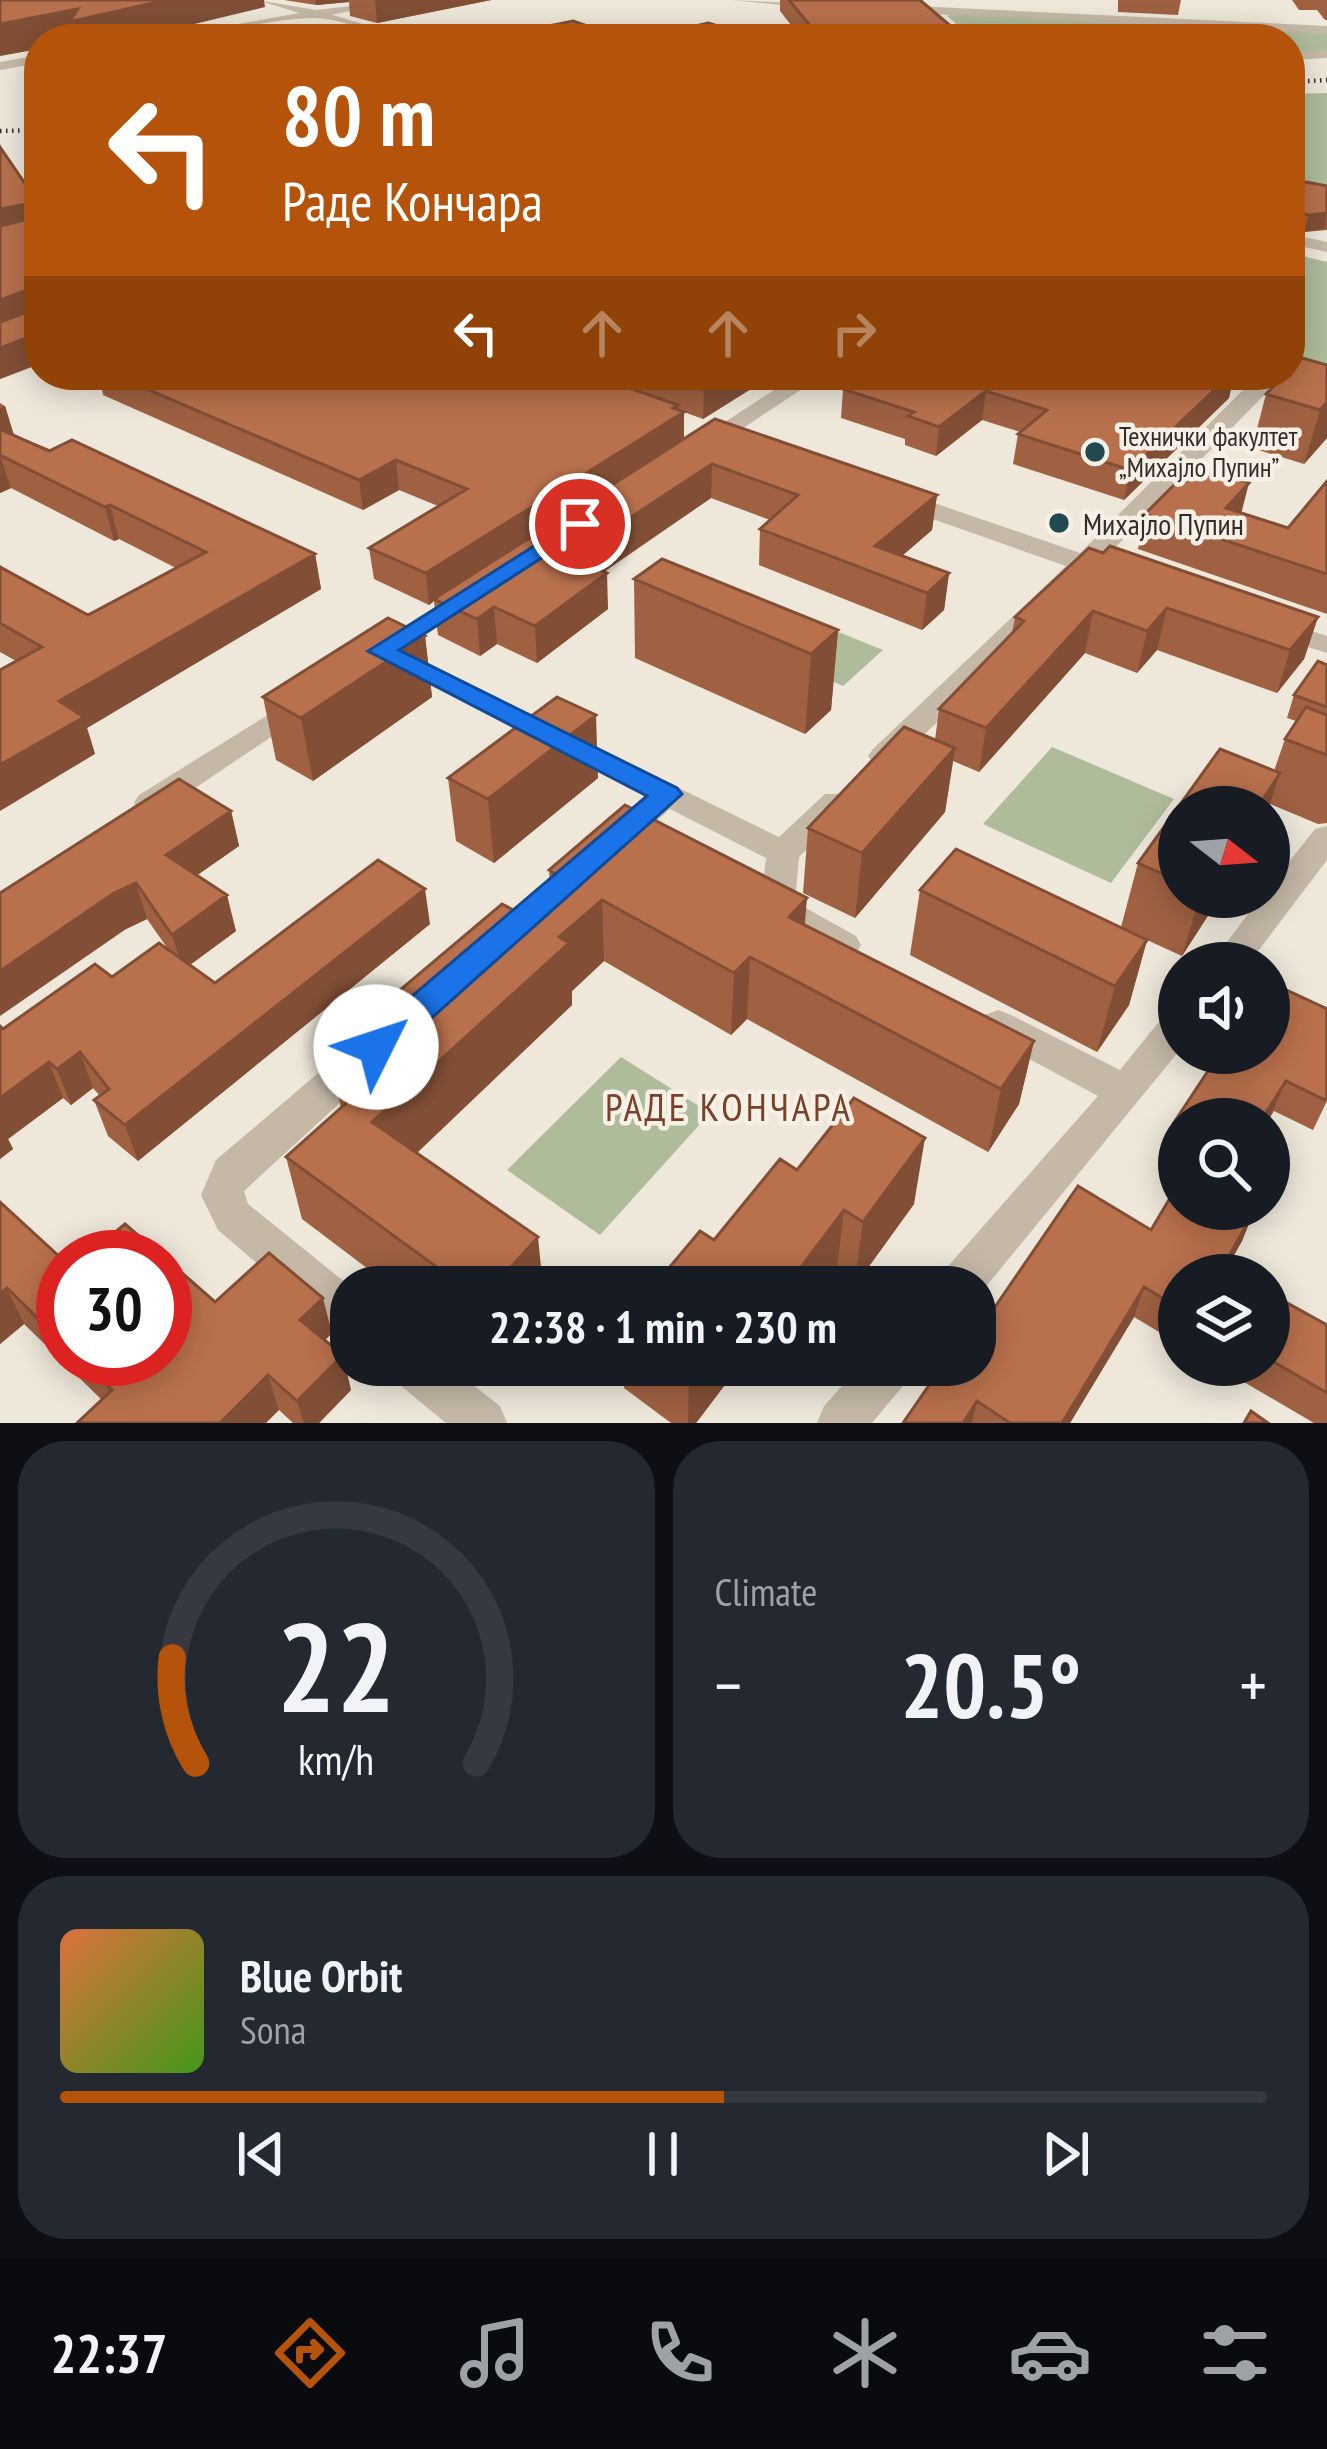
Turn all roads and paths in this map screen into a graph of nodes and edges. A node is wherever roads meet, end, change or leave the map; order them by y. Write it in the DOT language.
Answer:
graph roads {
  1 [pos="263,0"];
  2 [pos="398,0"];
  3 [pos="738,0"];
  4 [pos="750,0"];
  5 [pos="840,6"];
  6 [pos="885,8"];
  7 [pos="930,11"];
  8 [pos="316,14"];
  9 [pos="254,24"];
  10 [pos="352,24"];
  11 [pos="944,24"];
  12 [pos="1202,24"];
  13 [pos="783,390"];
  14 [pos="1256,390"];
  15 [pos="704,431"];
  16 [pos="753,448"];
  17 [pos="679,460"];
  18 [pos="863,487"];
  19 [pos="1084,563"];
  20 [pos="500,574"];
  21 [pos="1123,576"];
  22 [pos="1242,616"];
  23 [pos="1327,645"];
  24 [pos="327,686"];
  25 [pos="667,794"];
  26 [pos="130,816"];
  27 [pos="1327,838"];
  28 [pos="783,853"];
  29 [pos="587,864"];
  30 [pos="1245,942"];
  31 [pos="884,966"];
  32 [pos="965,1008"];
  33 [pos="394,1032"];
  34 [pos="1158,1050"];
  35 [pos="1126,1092"];
  36 [pos="976,1266"];
  37 [pos="330,1298"];
  38 [pos="432,1386"];
  39 [pos="873,1386"];
  40 [pos="464,1418"];
  41 [pos="841,1423"];
  1 -- 8 [label="street"];
  2 -- 8 [label="street"];
  3 -- 4 [label="street"];
  4 -- 5 [label="street"];
  6 -- 7 [label="street"];
  7 -- 11 [label="street"];
  7 -- 12 [label="street"];
  8 -- 9 [label="street"];
  8 -- 10 [label="street"];
  13 -- 15 [label="street"];
  14 -- 19 [label="street"];
  15 -- 16 [label="street"];
  15 -- 17 [label="street"];
  18 -- 19 [label="street"];
  19 -- 21 [label="street"];
  19 -- 28 [label="street"];
  20 -- 25 [label="street"];
  22 -- 23 [label="street"];
  24 -- 26 [label="street"];
  25 -- 28 [label="street"];
  25 -- 29 [label="street"];
  27 -- 30 [label="street"];
  28 -- 31 [label="street"];
  32 -- 35 [label="street"];
  33 -- 37 [label="street"];
  34 -- 35 [label="street"];
  35 -- 36 [label="street"];
  38 -- 40 [label="street"];
  39 -- 41 [label="street"];
}
